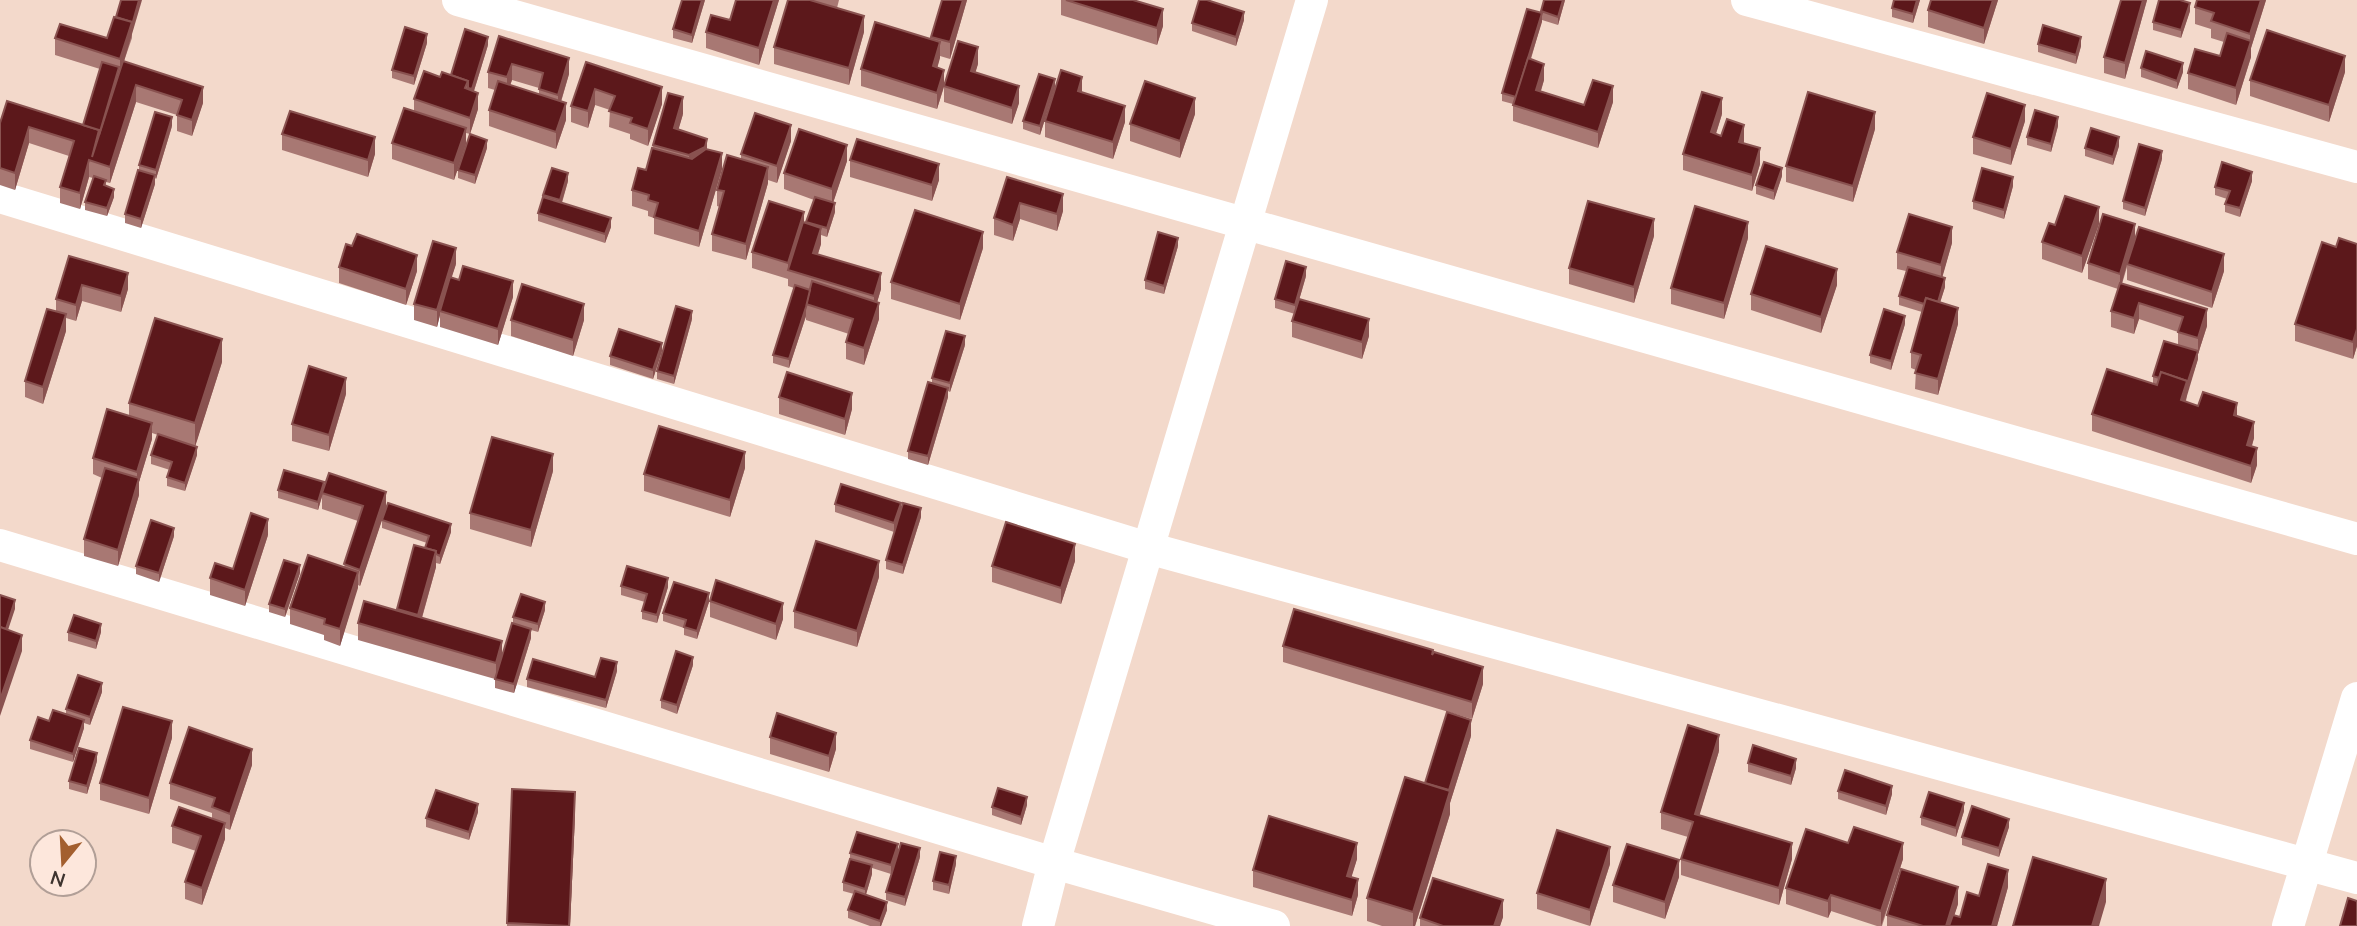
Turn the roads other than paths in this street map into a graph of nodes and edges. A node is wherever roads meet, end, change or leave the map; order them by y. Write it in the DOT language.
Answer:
graph roads {
  1 [pos="458,0"];
  2 [pos="1312,0"];
  3 [pos="1747,0"];
  4 [pos="2357,167"];
  5 [pos="0,197"];
  6 [pos="1246,223"];
  7 [pos="2357,539"];
  8 [pos="0,545"];
  9 [pos="1148,548"];
  10 [pos="2357,698"];
  11 [pos="1054,863"];
  12 [pos="2305,864"];
  13 [pos="2357,878"];
  14 [pos="1038,926"];
  15 [pos="1274,926"];
  16 [pos="2288,926"];
  1 -- 6 [label="street"];
  2 -- 6 [label="street"];
  3 -- 4 [label="street"];
  5 -- 9 [label="street"];
  6 -- 7 [label="street"];
  6 -- 9 [label="street"];
  8 -- 11 [label="street"];
  9 -- 11 [label="street"];
  9 -- 12 [label="street"];
  10 -- 12 [label="street"];
  11 -- 14 [label="street"];
  11 -- 15 [label="street"];
  12 -- 13 [label="street"];
  12 -- 16 [label="street"];
}
